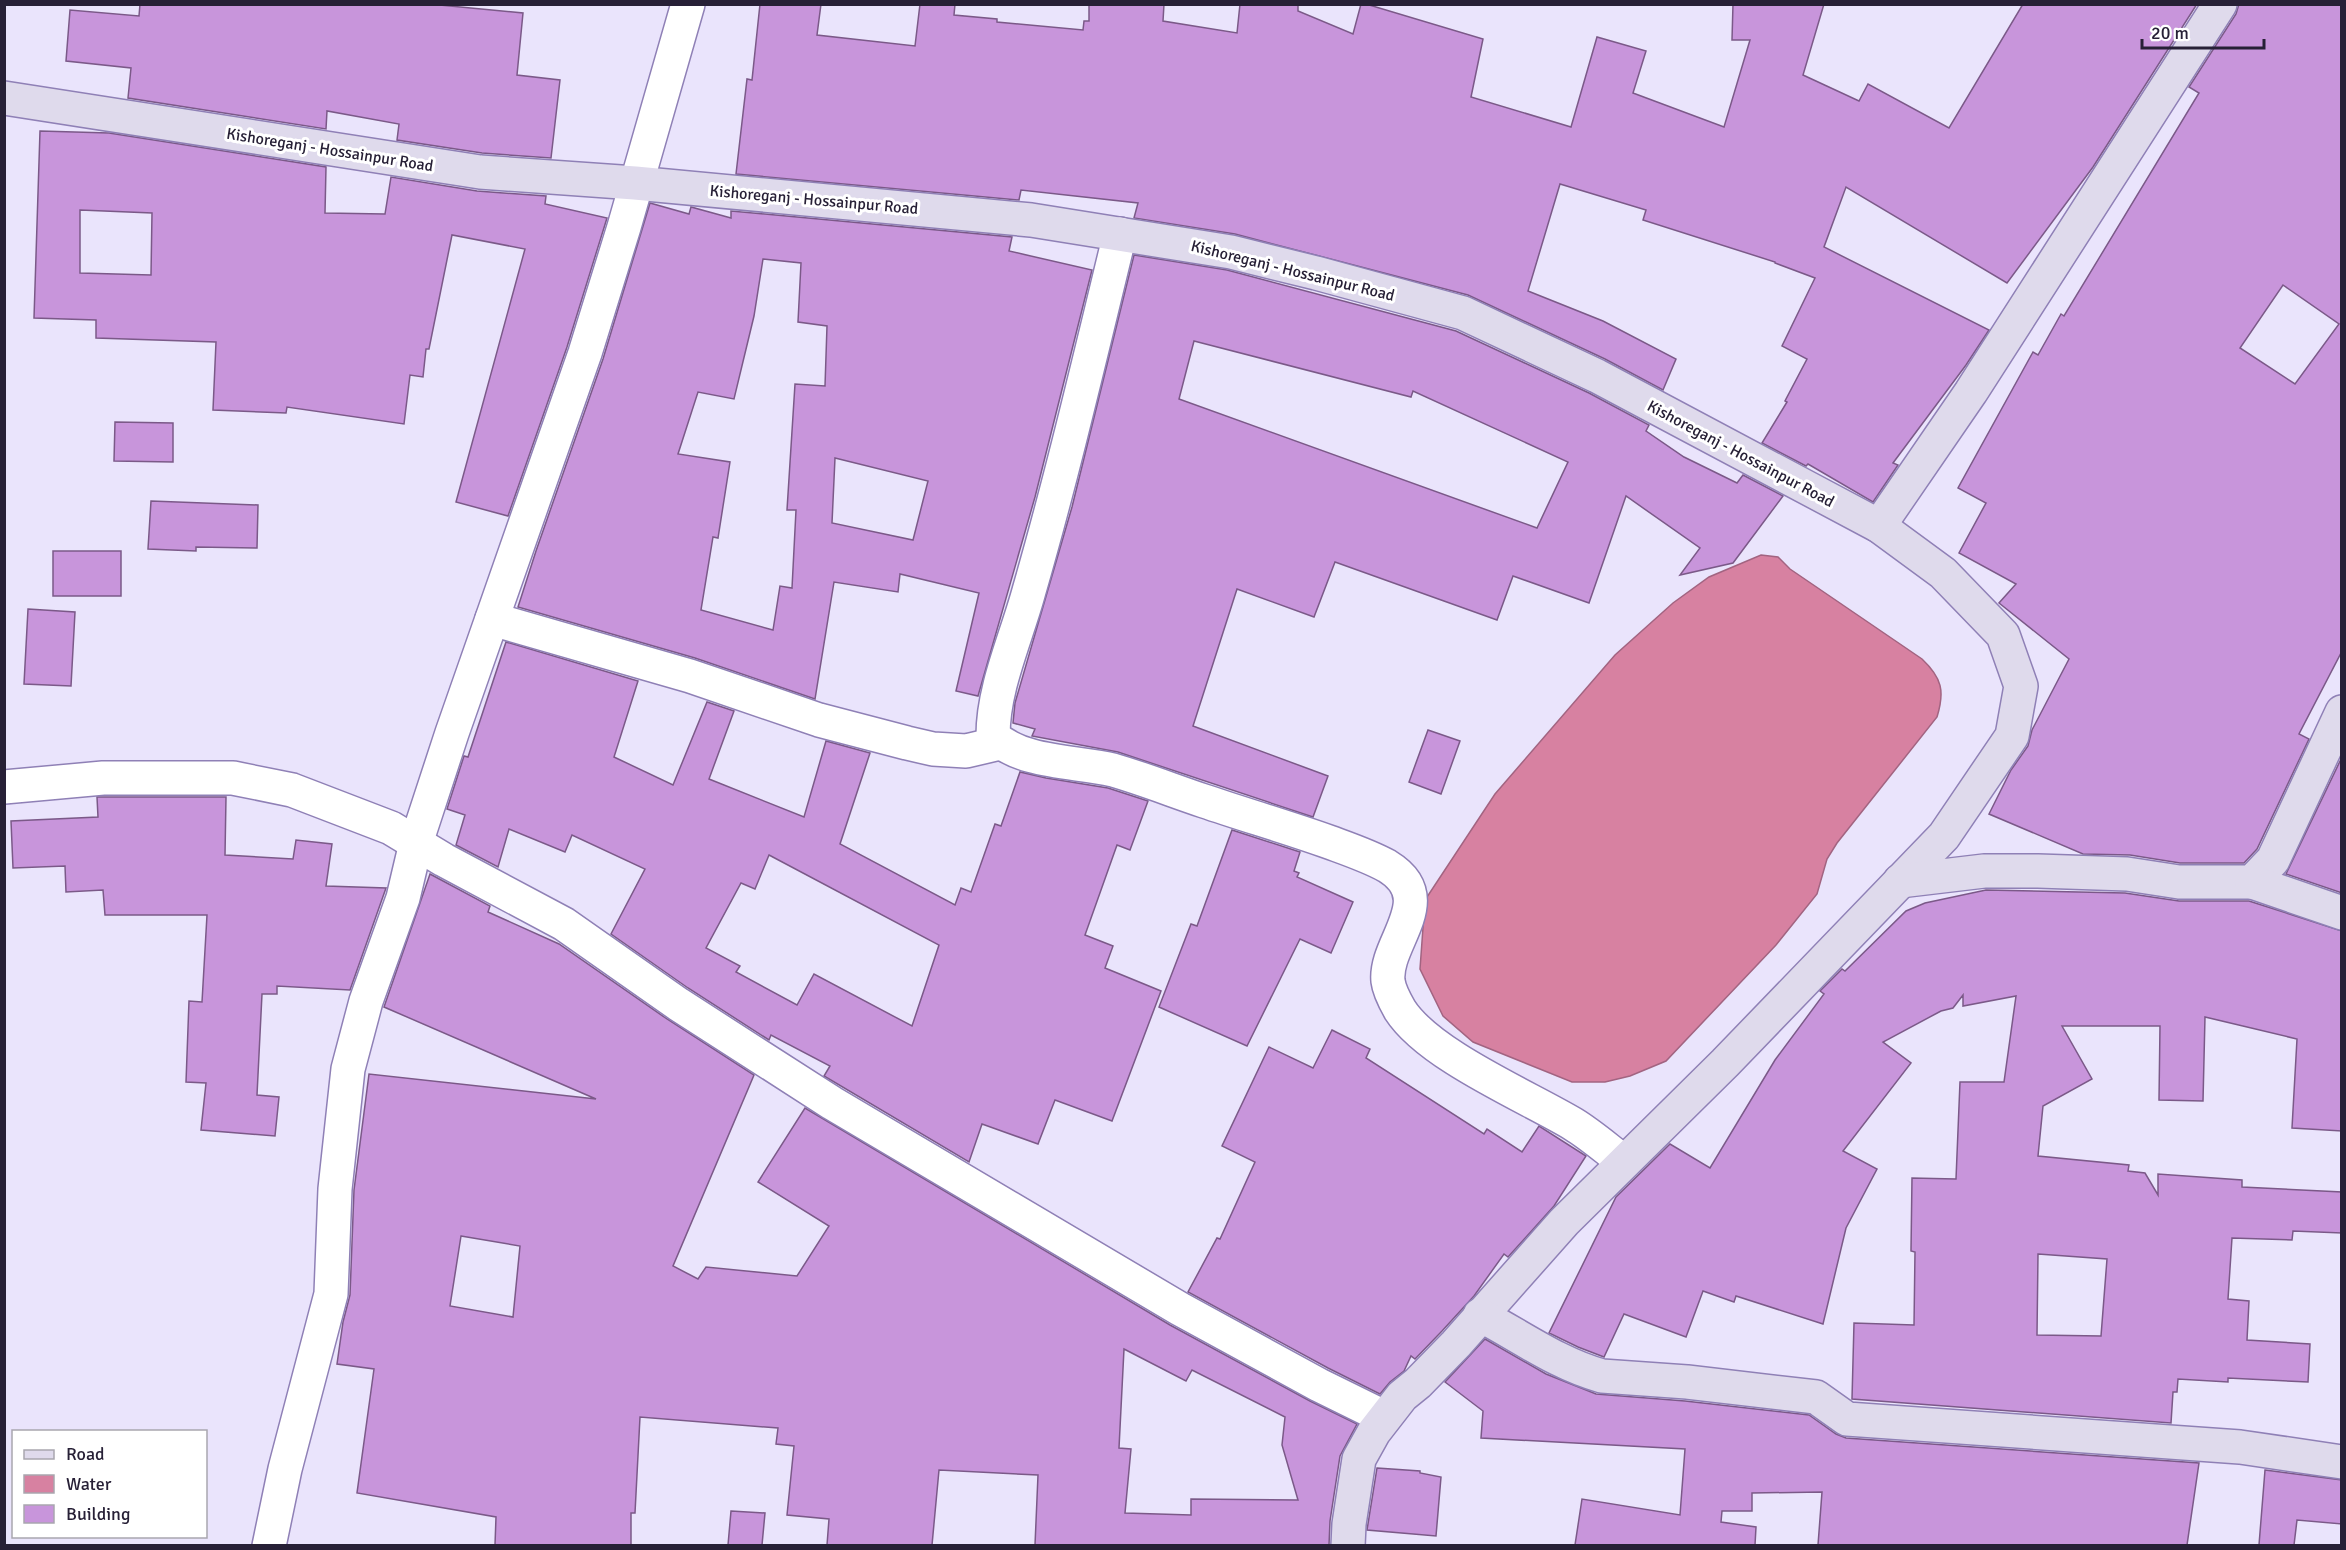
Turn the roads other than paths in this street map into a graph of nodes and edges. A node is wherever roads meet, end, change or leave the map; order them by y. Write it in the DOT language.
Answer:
graph roads {
  1 [pos="688,4"];
  2 [pos="2220,4"];
  3 [pos="4,98"];
  4 [pos="635,183"];
  5 [pos="1120,234"];
  6 [pos="1879,526"];
  7 [pos="492,619"];
  8 [pos="2342,712"];
  9 [pos="1000,743"];
  10 [pos="4,787"];
  11 [pos="416,843"];
  12 [pos="1900,881"];
  13 [pos="2252,882"];
  14 [pos="2342,913"];
  15 [pos="1624,1162"];
  16 [pos="1480,1315"];
  17 [pos="1384,1418"];
  18 [pos="2342,1462"];
  19 [pos="269,1545"];
  20 [pos="1348,1545"];
  1 -- 4 [label="street"];
  2 -- 6 [label="main road"];
  3 -- 4 [label="main road, Kishoreganj - Hossainpur Road"];
  4 -- 5 [label="main road, Kishoreganj - Hossainpur Road"];
  4 -- 7 [label="street"];
  5 -- 6 [label="main road, Kishoreganj - Hossainpur Road"];
  5 -- 9 [label="street"];
  6 -- 12 [label="main road, Kishoreganj - Hossainpur Road"];
  7 -- 9 [label="street"];
  7 -- 11 [label="street"];
  8 -- 13 [label="main road"];
  9 -- 15 [label="street"];
  10 -- 11 [label="street"];
  11 -- 17 [label="street"];
  11 -- 19 [label="street"];
  12 -- 13 [label="main road"];
  12 -- 15 [label="main road, Kishoreganj - Hossainpur Road"];
  13 -- 14 [label="main road"];
  15 -- 16 [label="main road, Kishoreganj - Hossainpur Road"];
  16 -- 17 [label="main road, Kishoreganj - Hossainpur Road"];
  16 -- 18 [label="main road"];
  17 -- 20 [label="main road, Kishoreganj - Hossainpur Road"];
}
